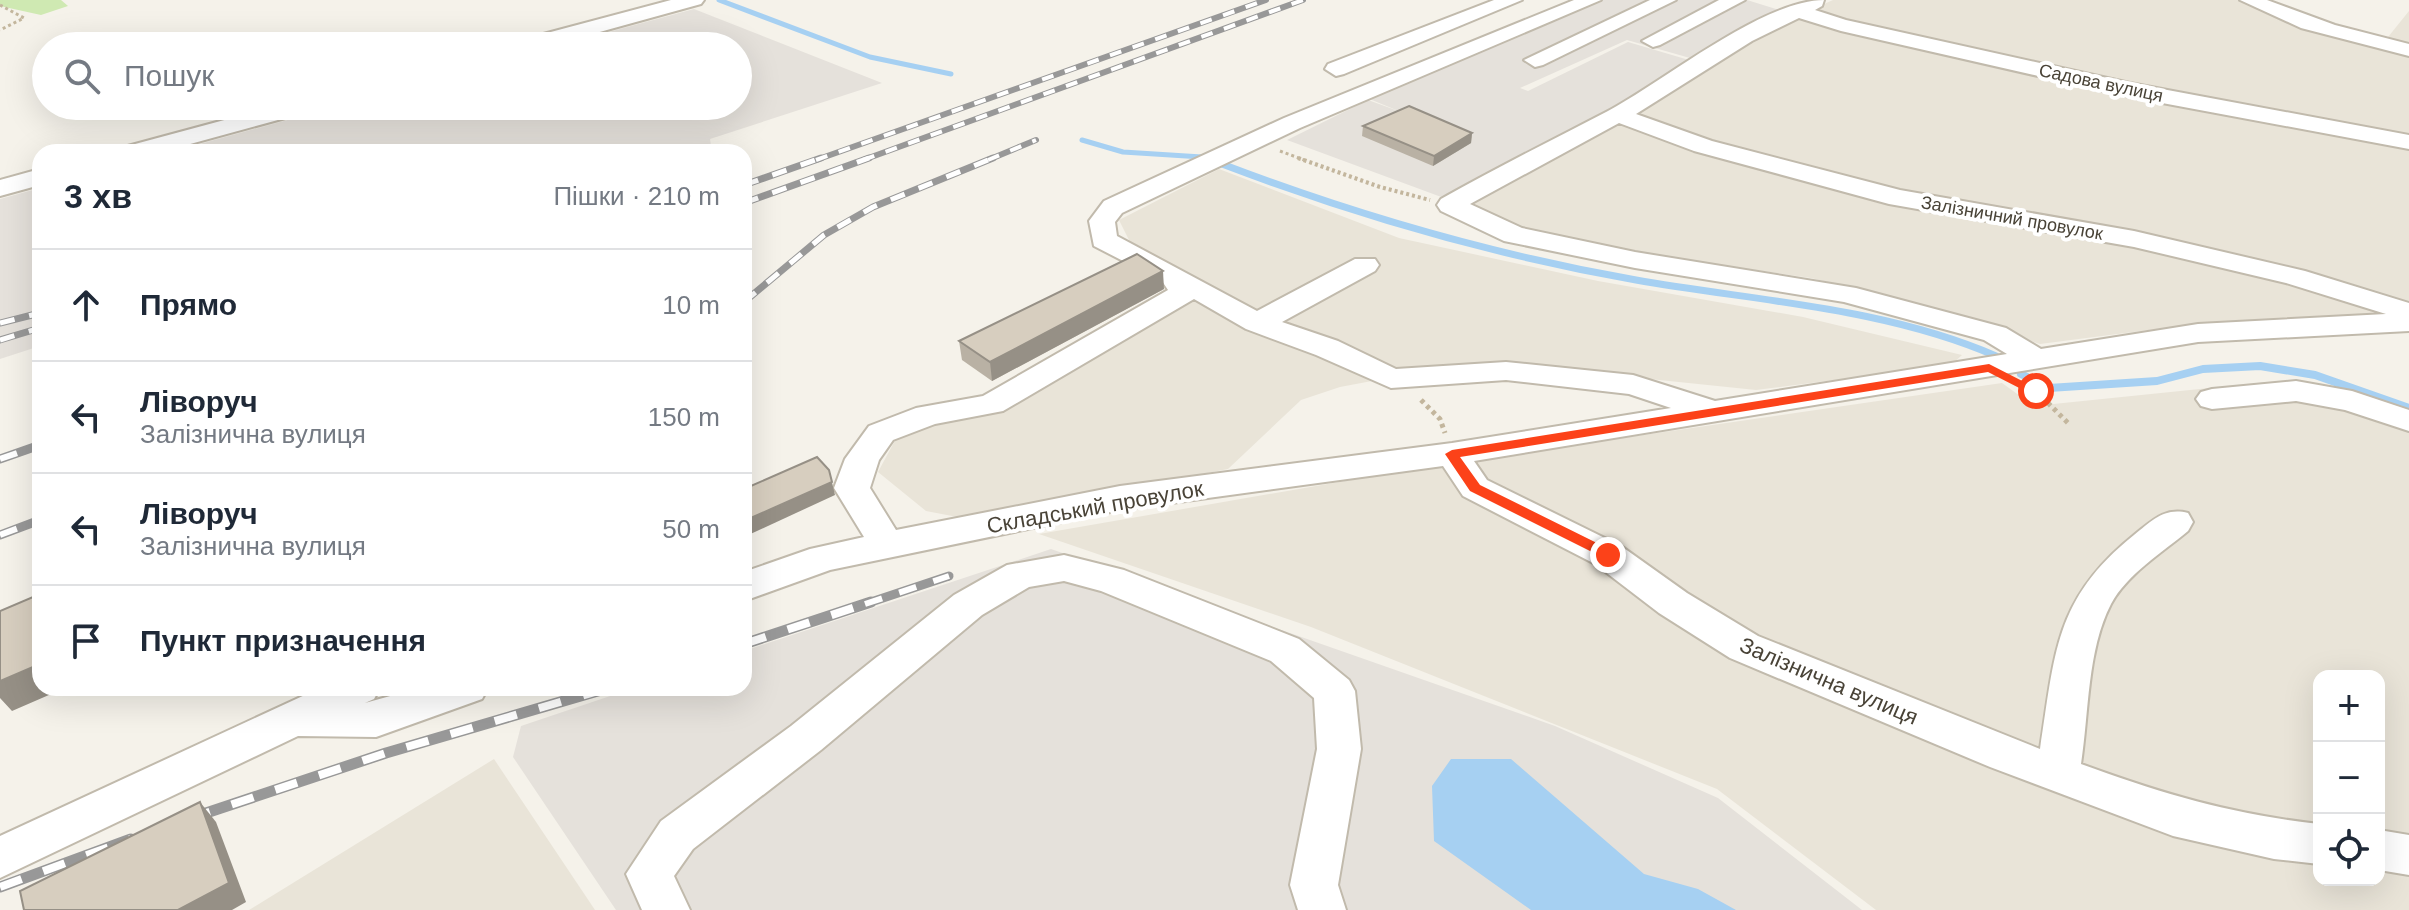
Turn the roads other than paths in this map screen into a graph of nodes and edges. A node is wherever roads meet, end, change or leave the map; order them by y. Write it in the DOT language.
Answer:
graph roads {
  1 [pos="625,0"];
  2 [pos="694,0"];
  3 [pos="1512,0"];
  4 [pos="1591,0"];
  5 [pos="1666,0"];
  6 [pos="1735,0"];
  7 [pos="1819,0"];
  8 [pos="2250,0"];
  9 [pos="1797,11"];
  10 [pos="646,13"];
  11 [pos="576,32"];
  12 [pos="1653,41"];
  13 [pos="2409,50"];
  14 [pos="1535,60"];
  15 [pos="1336,69"];
  16 [pos="1618,115"];
  17 [pos="251,120"];
  18 [pos="2409,142"];
  19 [pos="163,144"];
  20 [pos="32,179"];
  21 [pos="0,188"];
  22 [pos="1365,265"];
  23 [pos="1173,275"];
  24 [pos="2409,312"];
  25 [pos="2409,322"];
  26 [pos="1257,323"];
  27 [pos="2011,365"];
  28 [pos="2212,399"];
  29 [pos="1714,412"];
  30 [pos="2409,421"];
  31 [pos="1452,454"];
  32 [pos="2175,522"];
  33 [pos="888,547"];
  34 [pos="752,584"];
  35 [pos="343,696"];
  36 [pos="444,696"];
  37 [pos="295,721"];
  38 [pos="2058,772"];
  39 [pos="2313,843"];
  40 [pos="2385,851"];
  41 [pos="2409,855"];
  42 [pos="0,858"];
  43 [pos="666,910"];
  44 [pos="1322,910"];
  1 -- 10 [label="street"];
  2 -- 10 [label="street"];
  3 -- 15 [label="street"];
  4 -- 23 [label="street"];
  5 -- 14 [label="street"];
  6 -- 12 [label="street"];
  7 -- 9 [label="street"];
  8 -- 13 [label="street"];
  9 -- 16 [label="street"];
  9 -- 18 [label="street, Садова вулиця"];
  10 -- 11 [label="street"];
  16 -- 24 [label="street, Залізничний провулок"];
  16 -- 27 [label="street"];
  17 -- 19 [label="street"];
  20 -- 21 [label="street"];
  22 -- 26 [label="street"];
  23 -- 26 [label="street"];
  23 -- 33 [label="street"];
  25 -- 27 [label="street"];
  26 -- 29 [label="street"];
  27 -- 29 [label="street"];
  28 -- 30 [label="street"];
  29 -- 31 [label="street"];
  31 -- 33 [label="street, Складський провулок"];
  31 -- 38 [label="street, Залізнична вулиця"];
  32 -- 38 [label="street"];
  33 -- 34 [label="street, Складський провулок"];
  35 -- 37 [label="street"];
  36 -- 37 [label="street"];
  37 -- 42 [label="street"];
  38 -- 39 [label="street, Залізнична вулиця"];
  40 -- 41 [label="street"];
  43 -- 44 [label="street"];
}
